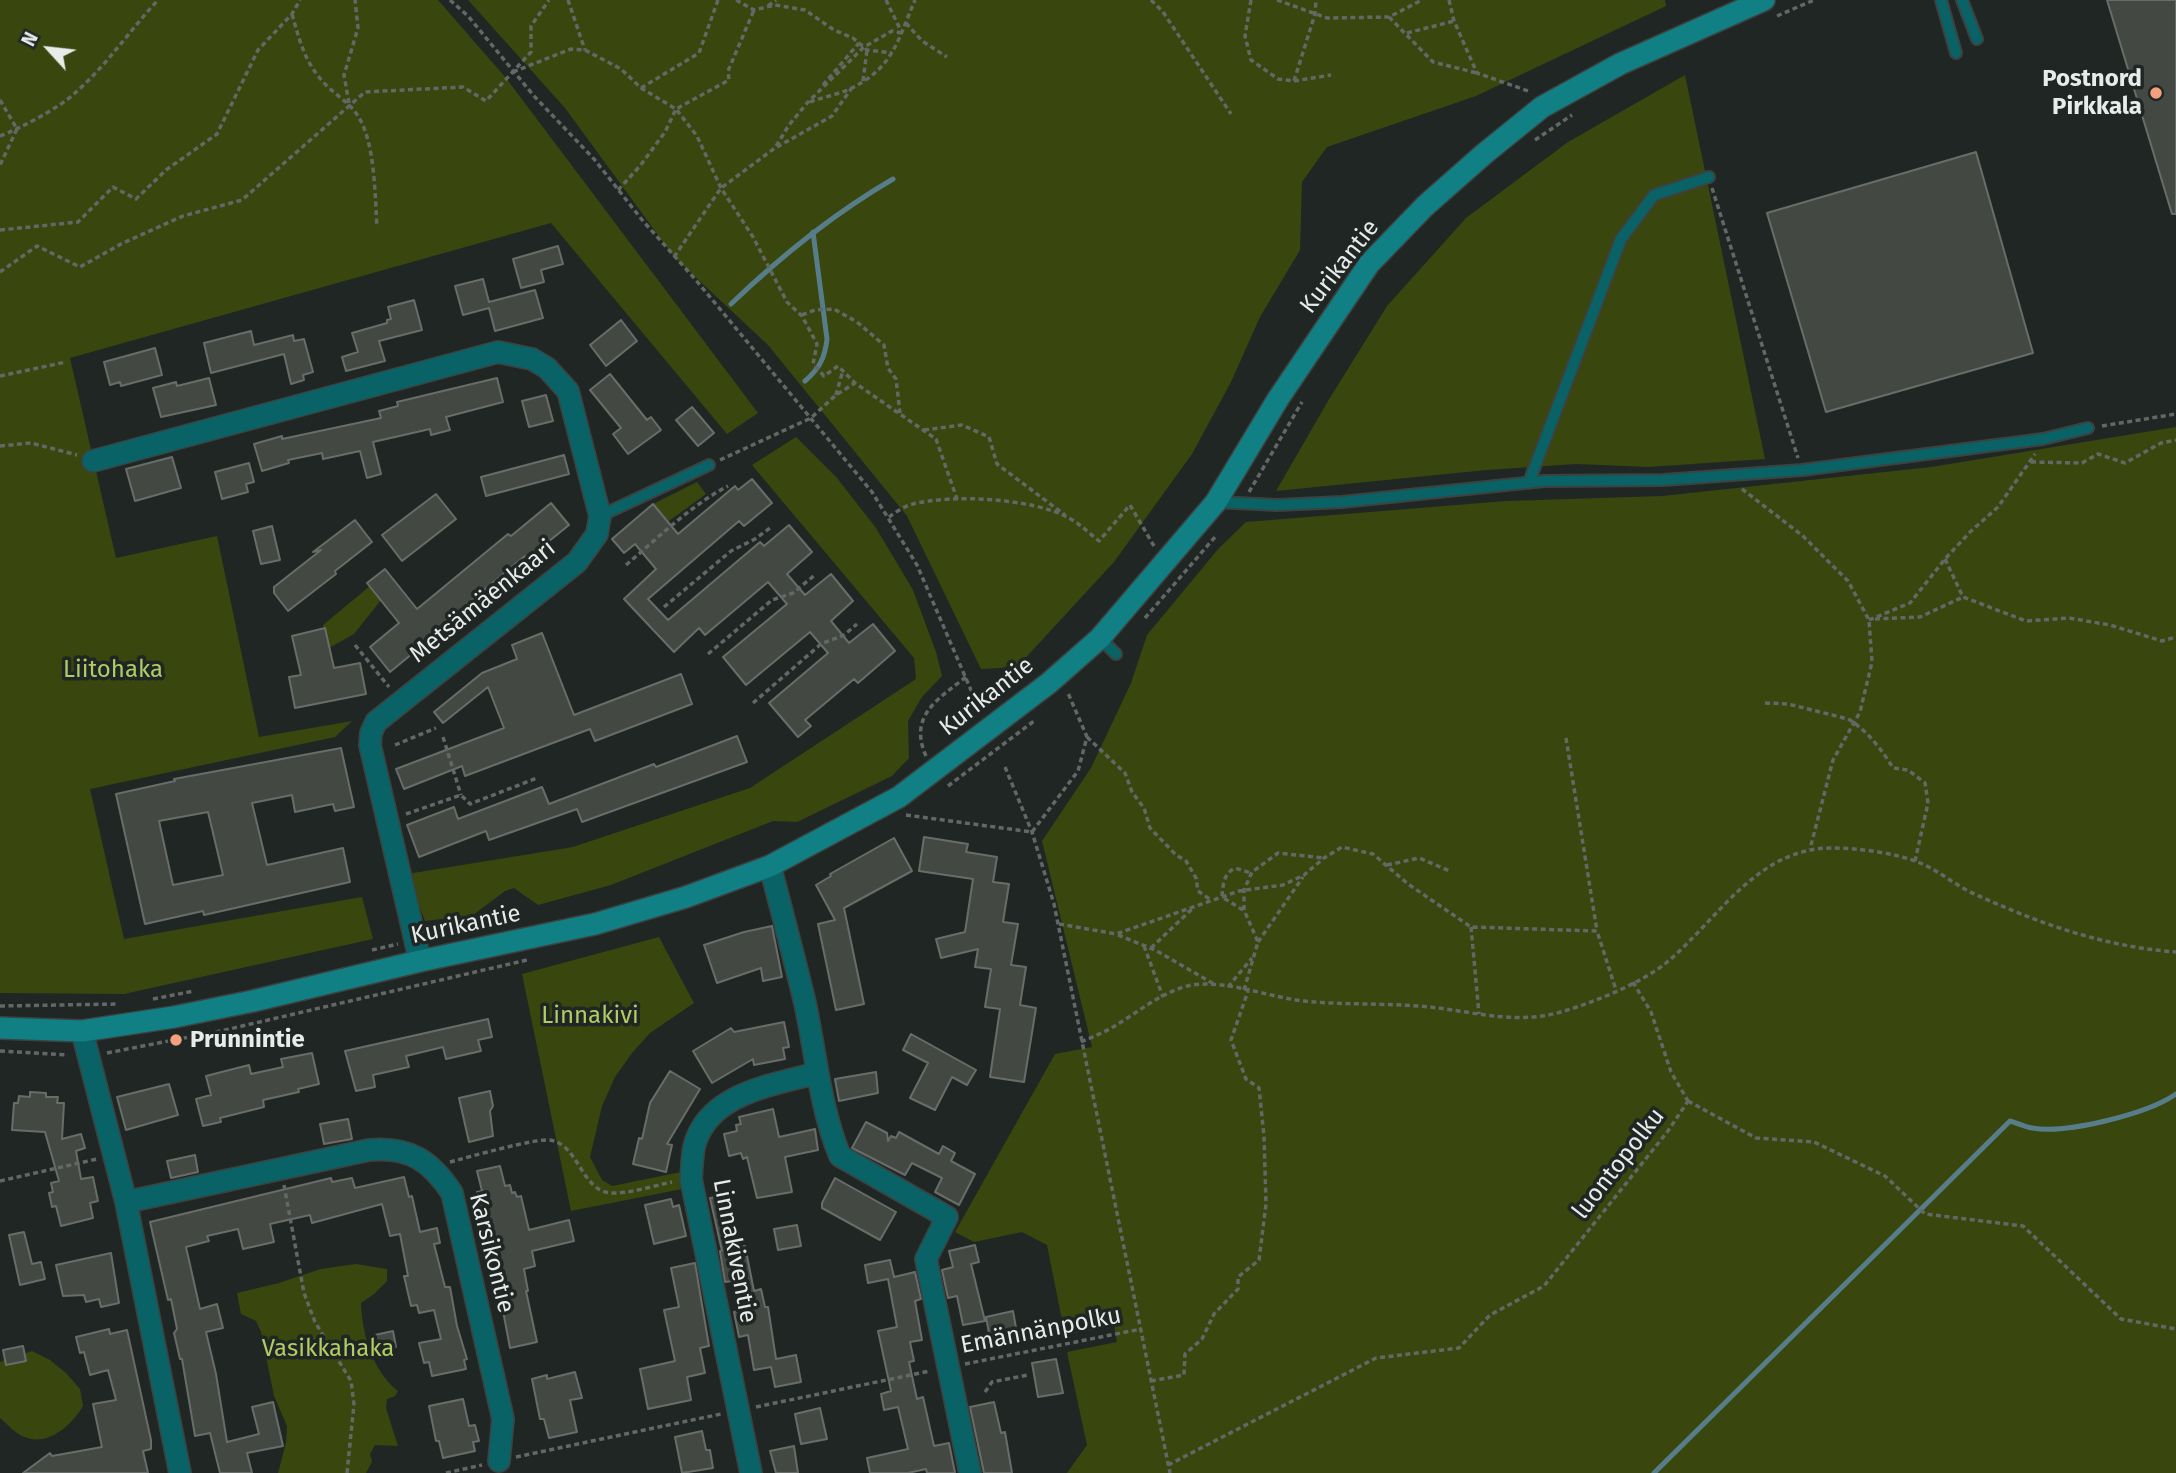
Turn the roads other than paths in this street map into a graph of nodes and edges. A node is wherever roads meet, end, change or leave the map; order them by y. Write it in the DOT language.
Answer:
graph roads {
  1 [pos="1941,0"];
  2 [pos="1962,0"];
  3 [pos="1770,8"];
  4 [pos="1977,39"];
  5 [pos="1956,53"];
  6 [pos="1709,177"];
  7 [pos="2088,428"];
  8 [pos="93,461"];
  9 [pos="709,465"];
  10 [pos="1529,482"];
  11 [pos="1216,502"];
  12 [pos="600,516"];
  13 [pos="1100,638"];
  14 [pos="1116,654"];
  15 [pos="770,866"];
  16 [pos="419,961"];
  17 [pos="0,1028"];
  18 [pos="82,1031"];
  19 [pos="817,1073"];
  20 [pos="126,1202"];
  21 [pos="499,1461"];
  22 [pos="180,1473"];
  23 [pos="751,1473"];
  24 [pos="970,1473"];
  1 -- 5 [label="lane"];
  2 -- 4 [label="lane"];
  3 -- 11 [label="main road, Kurikantie"];
  6 -- 10 [label="lane"];
  7 -- 10 [label="lane"];
  8 -- 12 [label="street"];
  9 -- 12 [label="lane"];
  10 -- 11 [label="lane"];
  11 -- 13 [label="main road, Kurikantie"];
  12 -- 16 [label="street, Metsämäenkaari"];
  13 -- 14 [label="lane"];
  13 -- 15 [label="main road, Kurikantie"];
  15 -- 16 [label="main road, Kurikantie"];
  15 -- 19 [label="street"];
  16 -- 18 [label="main road, Kurikantie"];
  17 -- 18 [label="main road, Kurikantie"];
  18 -- 20 [label="street"];
  19 -- 23 [label="street, Linnakiventie"];
  19 -- 24 [label="street"];
  20 -- 21 [label="street, Karsikontie"];
  20 -- 22 [label="street"];
}
